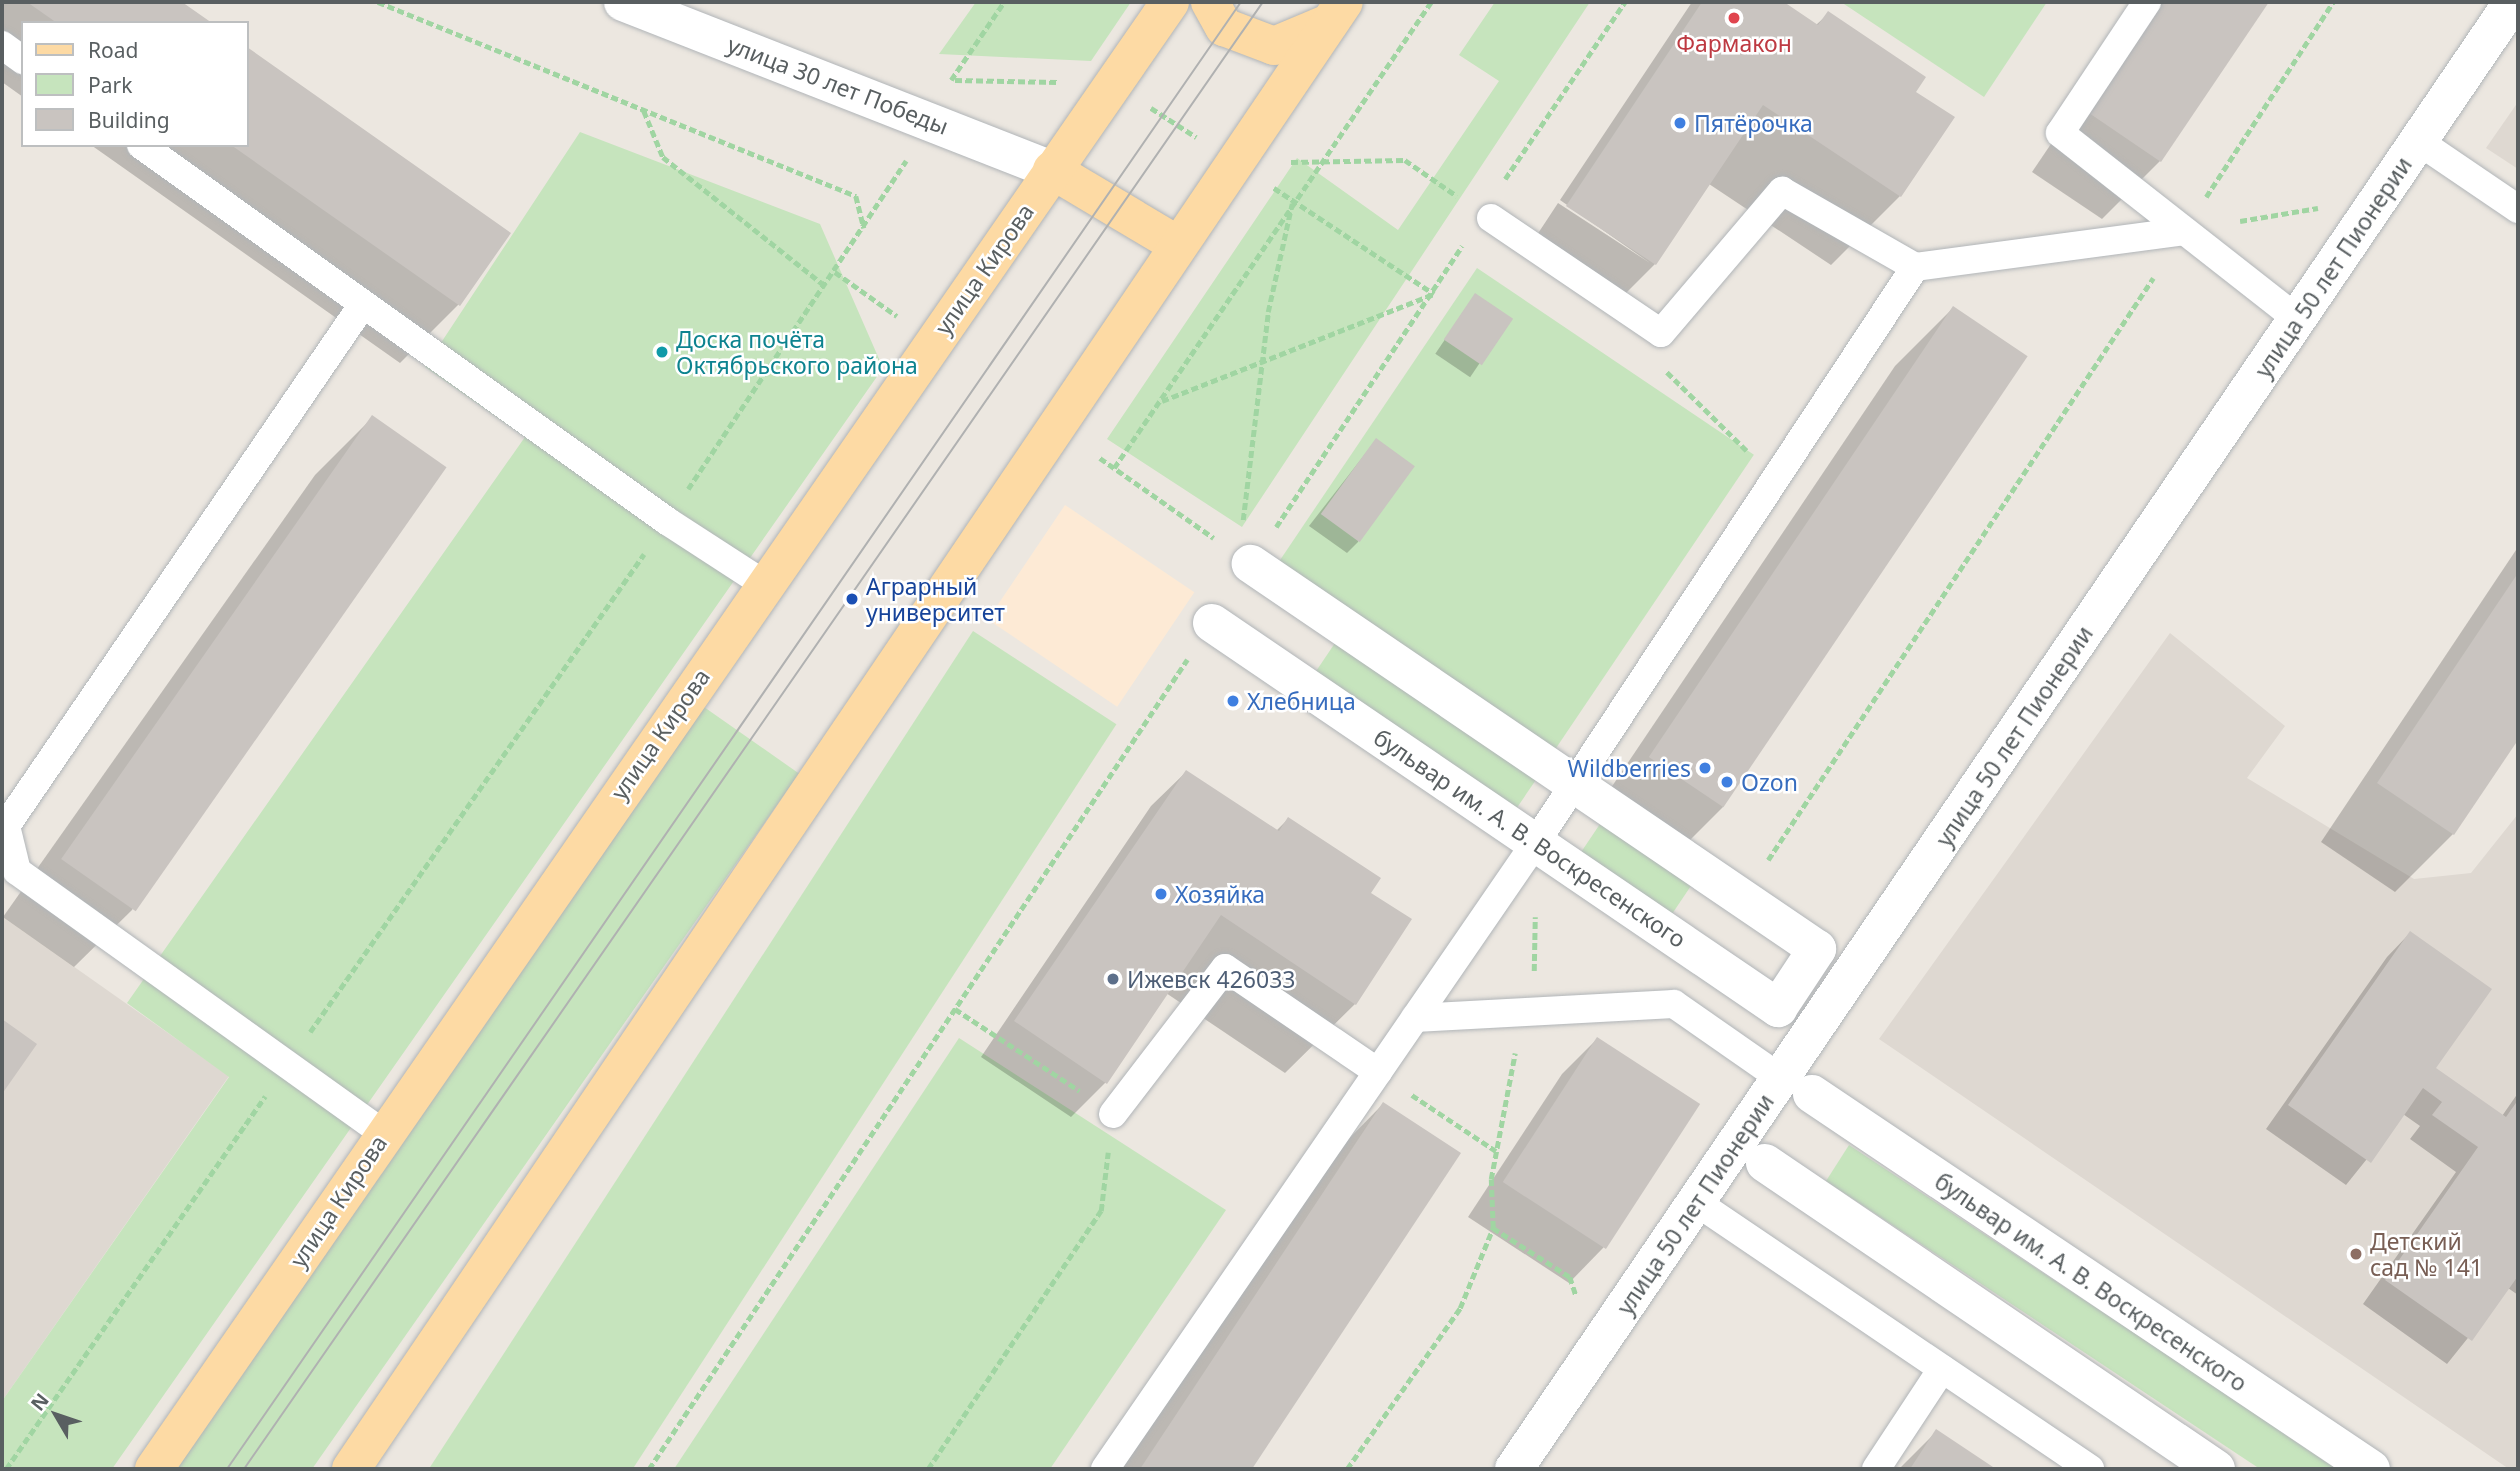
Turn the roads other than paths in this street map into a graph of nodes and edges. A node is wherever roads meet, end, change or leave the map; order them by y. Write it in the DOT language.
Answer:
graph roads {
  1 [pos="623,2"];
  2 [pos="1170,2"];
  3 [pos="1210,2"];
  4 [pos="2147,2"];
  5 [pos="2513,2"];
  6 [pos="1336,13"];
  7 [pos="2,45"];
  8 [pos="21,59"];
  9 [pos="2418,141"];
  10 [pos="144,147"];
  11 [pos="1052,170"];
  12 [pos="2518,209"];
  13 [pos="1486,215"];
  14 [pos="2184,231"];
  15 [pos="1178,245"];
  16 [pos="1916,267"];
  17 [pos="363,304"];
  18 [pos="2297,319"];
  19 [pos="1245,560"];
  20 [pos="764,584"];
  21 [pos="1212,623"];
  22 [pos="1573,784"];
  23 [pos="1536,842"];
  24 [pos="1415,1018"];
  25 [pos="1378,1072"];
  26 [pos="1796,1086"];
  27 [pos="1113,1114"];
  28 [pos="384,1134"];
  29 [pos="1765,1163"];
  30 [pos="1696,1202"];
  31 [pos="1942,1369"];
  32 [pos="154,1469"];
  33 [pos="351,1469"];
  34 [pos="1105,1469"];
  35 [pos="1514,1469"];
  36 [pos="1876,1469"];
  37 [pos="2090,1469"];
  38 [pos="2216,1469"];
  39 [pos="2371,1469"];
  1 -- 11 [label="street, улица 30 лет Победы"];
  2 -- 11 [label="main road, улица Кирова"];
  3 -- 6 [label="main road"];
  4 -- 14 [label="lane"];
  5 -- 9 [label="street, улица 50 лет Пионерии"];
  6 -- 15 [label="main road"];
  7 -- 8 [label="lane"];
  9 -- 12 [label="lane"];
  9 -- 18 [label="street, улица 50 лет Пионерии"];
  10 -- 17 [label="lane"];
  11 -- 15 [label="main road"];
  11 -- 20 [label="main road, улица Кирова"];
  13 -- 16 [label="lane"];
  14 -- 16 [label="lane"];
  14 -- 18 [label="lane"];
  15 -- 33 [label="main road"];
  16 -- 22 [label="lane"];
  17 -- 20 [label="lane"];
  17 -- 28 [label="lane"];
  18 -- 26 [label="street, улица 50 лет Пионерии"];
  19 -- 22 [label="street"];
  20 -- 28 [label="main road, улица Кирова"];
  21 -- 23 [label="street, бульвар им. А. В. Воскресенского"];
  22 -- 23 [label="lane"];
  22 -- 23 [label="street, бульвар им. А. В. Воскресенского"];
  23 -- 24 [label="lane"];
  24 -- 25 [label="lane"];
  24 -- 26 [label="lane"];
  25 -- 27 [label="lane"];
  25 -- 34 [label="lane"];
  26 -- 30 [label="street, улица 50 лет Пионерии"];
  26 -- 39 [label="street, бульвар им. А. В. Воскресенского"];
  28 -- 32 [label="main road, улица Кирова"];
  29 -- 38 [label="street"];
  30 -- 31 [label="lane"];
  30 -- 35 [label="street, улица 50 лет Пионерии"];
  31 -- 36 [label="lane"];
  31 -- 37 [label="lane"];
}
